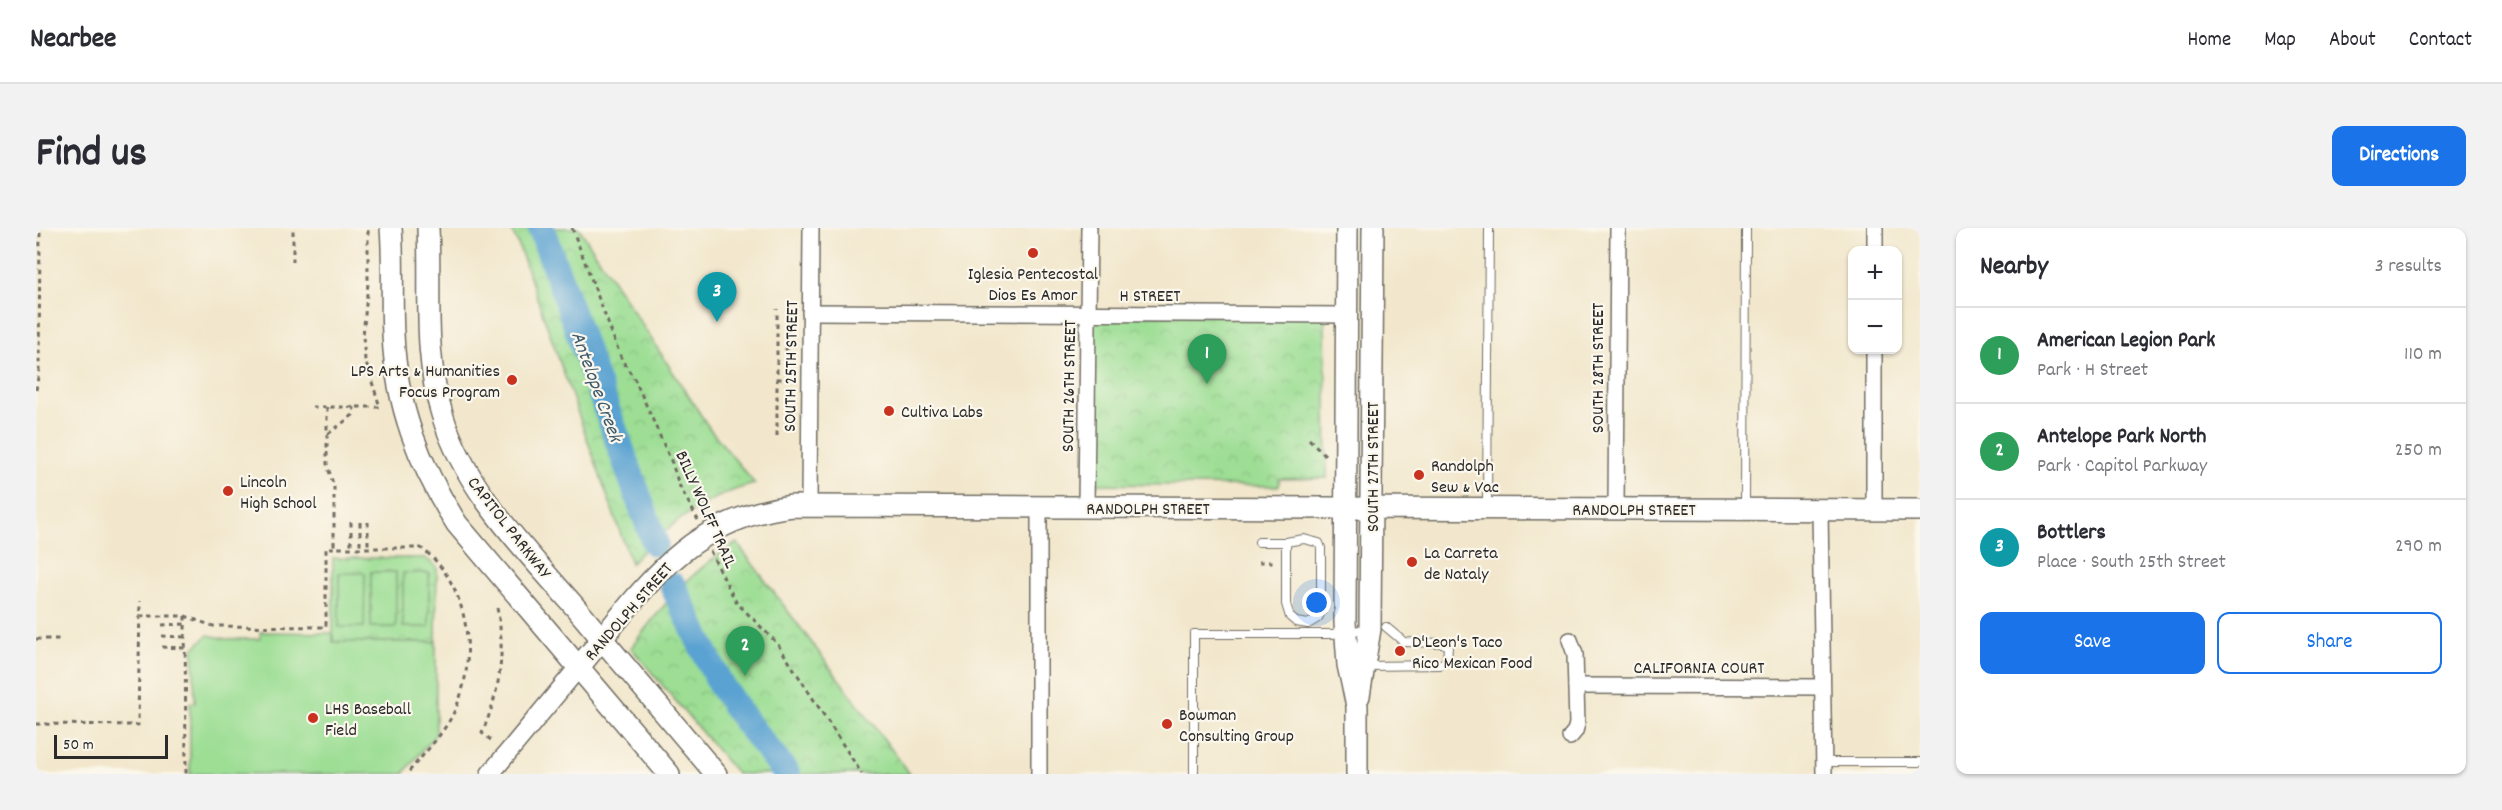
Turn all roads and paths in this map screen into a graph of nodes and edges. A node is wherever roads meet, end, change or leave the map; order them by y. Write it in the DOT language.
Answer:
graph roads {
  1 [pos="40,228"];
  2 [pos="293,228"];
  3 [pos="368,228"];
  4 [pos="391,228"];
  5 [pos="428,228"];
  6 [pos="572,228"];
  7 [pos="811,228"];
  8 [pos="1089,228"];
  9 [pos="1347,228"];
  10 [pos="1373,228"];
  11 [pos="1489,228"];
  12 [pos="1618,228"];
  13 [pos="1746,228"];
  14 [pos="1875,228"];
  15 [pos="1875,246"];
  16 [pos="292,262"];
  17 [pos="777,309"];
  18 [pos="810,312"];
  19 [pos="1089,315"];
  20 [pos="1347,315"];
  21 [pos="777,325"];
  22 [pos="785,325"];
  23 [pos="798,340"];
  24 [pos="785,350"];
  25 [pos="1874,354"];
  26 [pos="777,379"];
  27 [pos="785,379"];
  28 [pos="36,390"];
  29 [pos="312,407"];
  30 [pos="327,407"];
  31 [pos="354,407"];
  32 [pos="327,436"];
  33 [pos="777,436"];
  34 [pos="1310,439"];
  35 [pos="1330,460"];
  36 [pos="808,505"];
  37 [pos="1040,507"];
  38 [pos="1086,508"];
  39 [pos="1345,508"];
  40 [pos="1371,508"];
  41 [pos="1487,509"];
  42 [pos="1616,509"];
  43 [pos="1744,509"];
  44 [pos="1820,510"];
  45 [pos="1874,510"];
  46 [pos="1920,510"];
  47 [pos="351,522"];
  48 [pos="360,522"];
  49 [pos="368,522"];
  50 [pos="705,534"];
  51 [pos="1259,542"];
  52 [pos="1286,542"];
  53 [pos="334,548"];
  54 [pos="351,548"];
  55 [pos="360,548"];
  56 [pos="368,548"];
  57 [pos="1259,562"];
  58 [pos="1280,562"];
  59 [pos="140,601"];
  60 [pos="497,608"];
  61 [pos="140,615"];
  62 [pos="185,615"];
  63 [pos="185,624"];
  64 [pos="162,625"];
  65 [pos="1378,628"];
  66 [pos="1346,633"];
  67 [pos="162,636"];
  68 [pos="185,637"];
  69 [pos="36,639"];
  70 [pos="60,639"];
  71 [pos="602,640"];
  72 [pos="1570,640"];
  73 [pos="162,647"];
  74 [pos="185,648"];
  75 [pos="1365,666"];
  76 [pos="578,668"];
  77 [pos="1576,686"];
  78 [pos="1822,687"];
  79 [pos="1357,705"];
  80 [pos="36,724"];
  81 [pos="1570,737"];
  82 [pos="490,740"];
  83 [pos="1920,762"];
  84 [pos="1824,768"];
  85 [pos="186,774"];
  86 [pos="407,774"];
  87 [pos="490,774"];
  88 [pos="669,774"];
  89 [pos="716,774"];
  90 [pos="862,774"];
  91 [pos="1039,774"];
  92 [pos="1194,774"];
  93 [pos="1357,774"];
  1 -- 28 [label="path"];
  2 -- 16 [label="path"];
  3 -- 31 [label="path"];
  4 -- 76 [label="main road, CAPITOL PARKWAY"];
  5 -- 71 [label="main road, CAPITOL PARKWAY"];
  6 -- 50 [label="path, BILLY WOLFF TRAIL"];
  7 -- 18 [label="street, SOUTH 25TH STREET"];
  8 -- 19 [label="street, SOUTH 26TH STREET"];
  9 -- 20 [label="main road, SOUTH 27TH STREET"];
  10 -- 40 [label="main road, SOUTH 27TH STREET"];
  11 -- 41 [label="lane"];
  12 -- 42 [label="street, SOUTH 28TH STREET"];
  13 -- 43 [label="lane"];
  14 -- 15 [label="street"];
  17 -- 21 [label="path"];
  18 -- 19 [label="street, H STREET"];
  18 -- 36 [label="street, SOUTH 25TH STREET"];
  19 -- 20 [label="street, H STREET"];
  19 -- 38 [label="street, SOUTH 26TH STREET"];
  20 -- 39 [label="main road, SOUTH 27TH STREET"];
  21 -- 22 [label="path"];
  21 -- 26 [label="path"];
  23 -- 24 [label="path"];
  25 -- 45 [label="street"];
  26 -- 27 [label="path"];
  26 -- 33 [label="path"];
  29 -- 30 [label="path"];
  30 -- 31 [label="path"];
  30 -- 32 [label="path"];
  31 -- 32 [label="path"];
  32 -- 53 [label="path"];
  34 -- 35 [label="path"];
  36 -- 37 [label="main road, RANDOLPH STREET"];
  36 -- 50 [label="main road, RANDOLPH STREET"];
  37 -- 38 [label="main road, RANDOLPH STREET"];
  37 -- 91 [label="street"];
  38 -- 39 [label="main road, RANDOLPH STREET"];
  39 -- 40 [label="main road, RANDOLPH STREET"];
  39 -- 66 [label="main road, SOUTH 27TH STREET"];
  40 -- 41 [label="main road, RANDOLPH STREET"];
  40 -- 65 [label="main road, SOUTH 27TH STREET"];
  41 -- 42 [label="main road, RANDOLPH STREET"];
  42 -- 43 [label="main road, RANDOLPH STREET"];
  43 -- 44 [label="main road, RANDOLPH STREET"];
  44 -- 45 [label="main road, RANDOLPH STREET"];
  44 -- 78 [label="street"];
  45 -- 46 [label="main road, RANDOLPH STREET"];
  47 -- 54 [label="path"];
  48 -- 55 [label="path"];
  49 -- 56 [label="path"];
  50 -- 71 [label="main road, RANDOLPH STREET"];
  50 -- 90 [label="path, BILLY WOLFF TRAIL"];
  51 -- 52 [label="lane"];
  52 -- 52 [label="lane"];
  53 -- 54 [label="path"];
  53 -- 62 [label="path"];
  54 -- 55 [label="path"];
  55 -- 56 [label="path"];
  56 -- 86 [label="path"];
  57 -- 58 [label="path"];
  59 -- 61 [label="path"];
  60 -- 82 [label="path"];
  61 -- 62 [label="path"];
  61 -- 80 [label="path"];
  62 -- 63 [label="path"];
  63 -- 64 [label="path"];
  63 -- 68 [label="path"];
  65 -- 66 [label="lane"];
  65 -- 75 [label="main road, SOUTH 27TH STREET"];
  65 -- 75 [label="lane"];
  66 -- 79 [label="main road, SOUTH 27TH STREET"];
  66 -- 92 [label="lane"];
  67 -- 68 [label="path"];
  68 -- 74 [label="path"];
  69 -- 70 [label="path"];
  71 -- 76 [label="main road, RANDOLPH STREET"];
  71 -- 89 [label="main road, CAPITOL PARKWAY"];
  72 -- 77 [label="street"];
  73 -- 74 [label="path"];
  74 -- 85 [label="path"];
  75 -- 79 [label="main road, SOUTH 27TH STREET"];
  76 -- 87 [label="street, RANDOLPH STREET"];
  76 -- 88 [label="main road, CAPITOL PARKWAY"];
  77 -- 78 [label="street, CALIFORNIA COURT"];
  77 -- 81 [label="street"];
  78 -- 84 [label="street"];
  79 -- 93 [label="main road, SOUTH 27TH STREET"];
  83 -- 84 [label="lane"];
}
